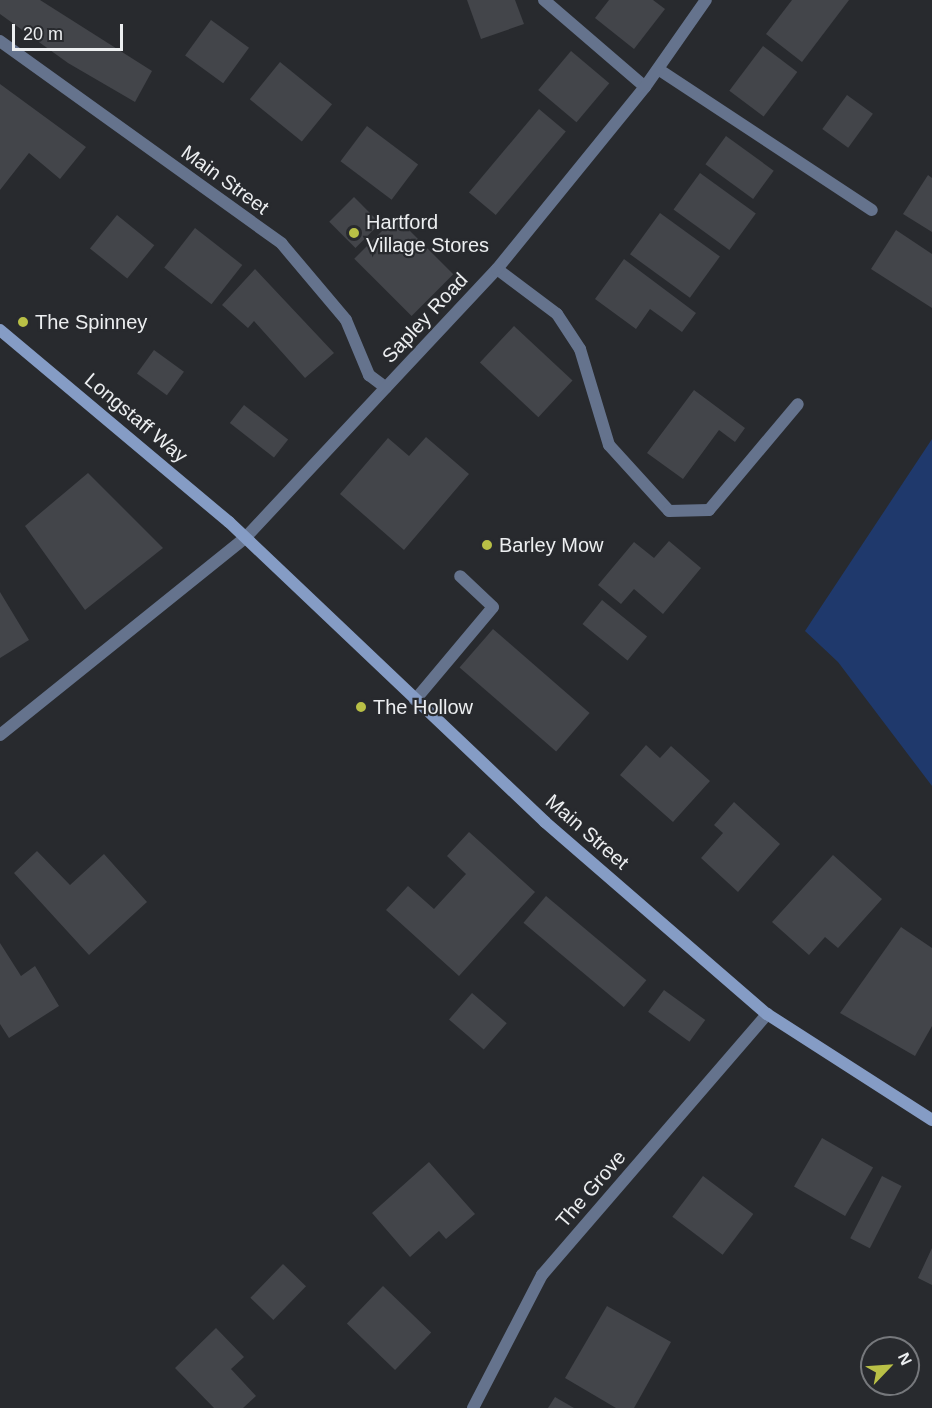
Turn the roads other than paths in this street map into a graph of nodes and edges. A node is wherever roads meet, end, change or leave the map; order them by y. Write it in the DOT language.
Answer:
graph roads {
  1 [pos="544,0"];
  2 [pos="706,0"];
  3 [pos="0,41"];
  4 [pos="658,69"];
  5 [pos="645,87"];
  6 [pos="872,210"];
  7 [pos="497,269"];
  8 [pos="0,330"];
  9 [pos="386,388"];
  10 [pos="798,404"];
  11 [pos="246,537"];
  12 [pos="460,576"];
  13 [pos="415,700"];
  14 [pos="0,735"];
  15 [pos="767,1014"];
  16 [pos="932,1120"];
  17 [pos="472,1408"];
  1 -- 5 [label="street"];
  2 -- 4 [label="street, Sapley Road"];
  3 -- 9 [label="street, Main Street"];
  4 -- 5 [label="street, Sapley Road"];
  4 -- 6 [label="street"];
  5 -- 7 [label="street, Sapley Road"];
  7 -- 9 [label="street, Sapley Road"];
  7 -- 10 [label="street"];
  8 -- 11 [label="main road, Longstaff Way"];
  9 -- 11 [label="street, Sapley Road"];
  11 -- 13 [label="main road, Main Street"];
  11 -- 14 [label="street"];
  12 -- 13 [label="street"];
  13 -- 15 [label="main road, Main Street"];
  15 -- 16 [label="main road, Main Street"];
  15 -- 17 [label="street, The Grove"];
}
